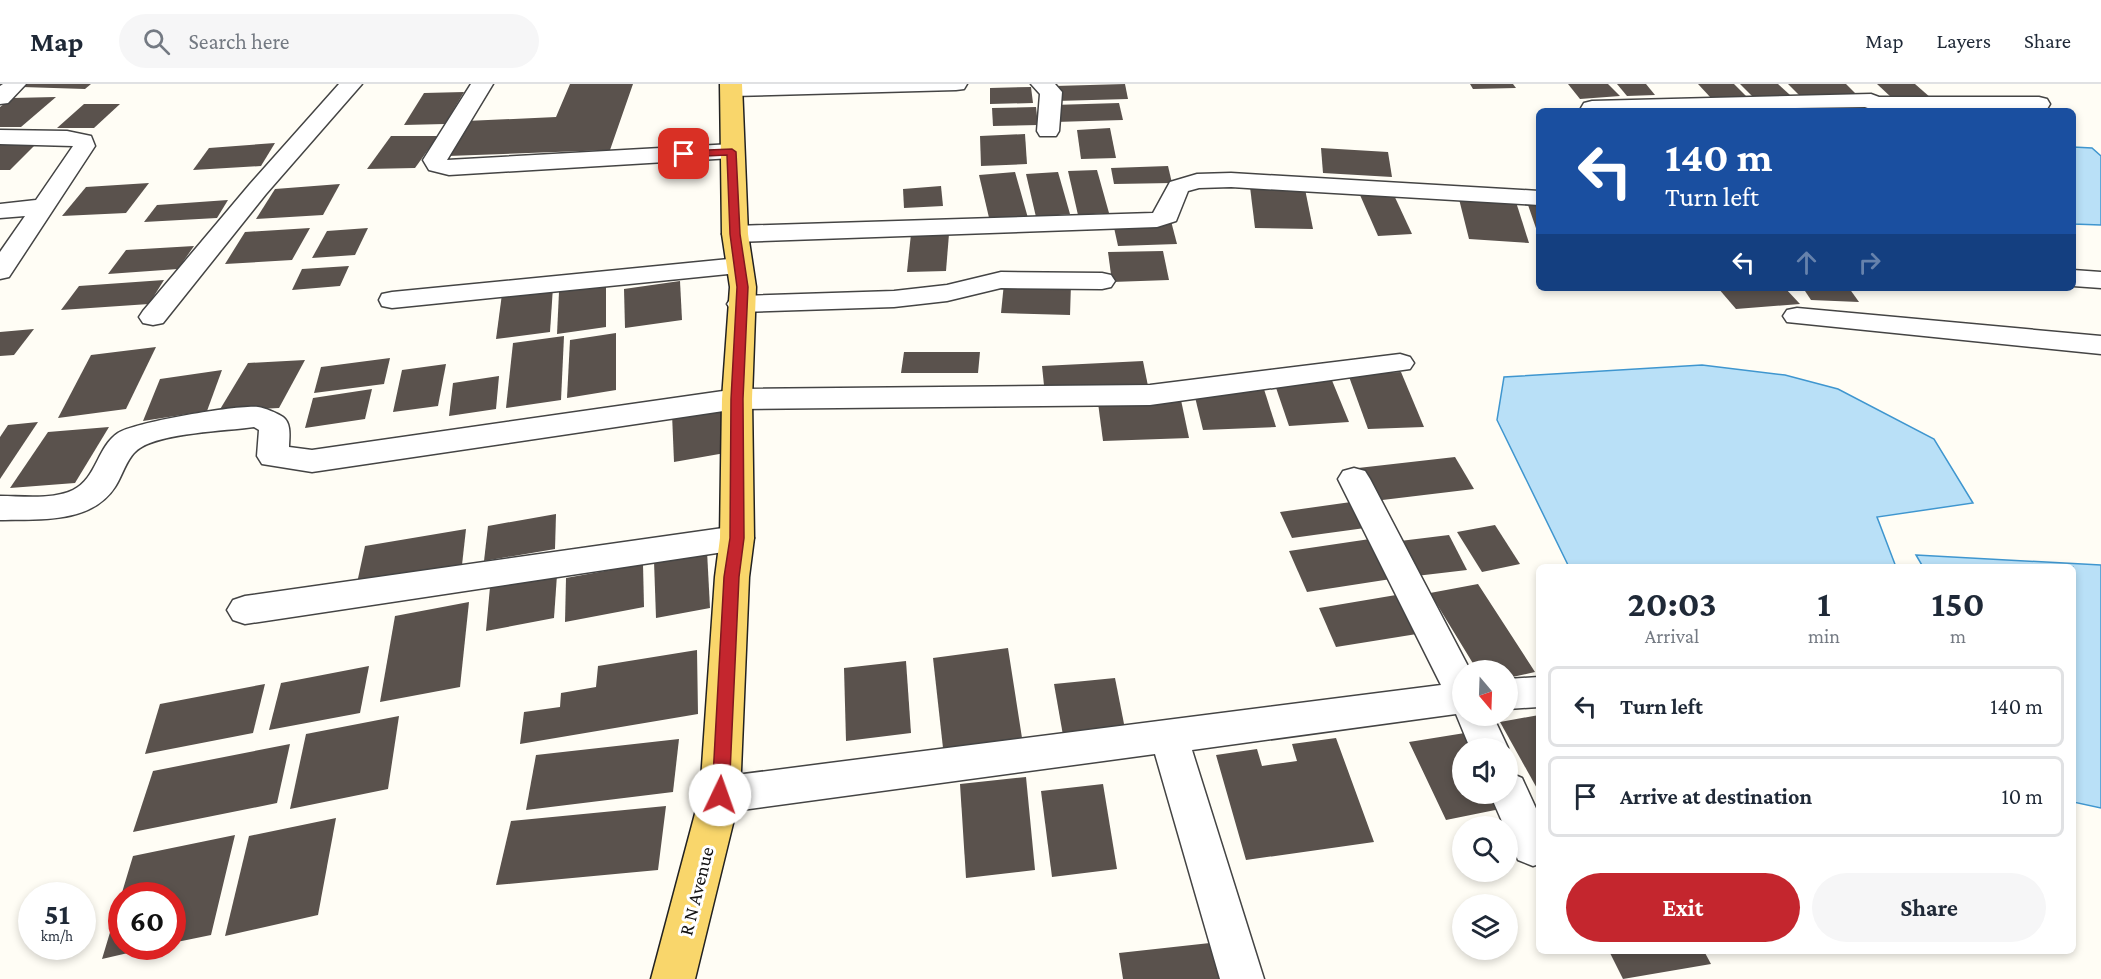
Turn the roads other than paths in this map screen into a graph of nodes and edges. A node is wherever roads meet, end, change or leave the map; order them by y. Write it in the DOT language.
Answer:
graph roads {
  1 [pos="15,84"];
  2 [pos="351,84"];
  3 [pos="482,84"];
  4 [pos="956,84"];
  5 [pos="1042,84"];
  6 [pos="1856,84"];
  7 [pos="732,87"];
  8 [pos="0,98"];
  9 [pos="2039,104"];
  10 [pos="1875,105"];
  11 [pos="1592,108"];
  12 [pos="1048,131"];
  13 [pos="0,137"];
  14 [pos="732,152"];
  15 [pos="1536,198"];
  16 [pos="44,206"];
  17 [pos="0,211"];
  18 [pos="737,250"];
  19 [pos="0,271"];
  20 [pos="2076,278"];
  21 [pos="2101,280"];
  22 [pos="1102,281"];
  23 [pos="392,300"];
  24 [pos="741,304"];
  25 [pos="1797,316"];
  26 [pos="153,318"];
  27 [pos="2101,345"];
  28 [pos="1400,363"];
  29 [pos="737,399"];
  30 [pos="1354,479"];
  31 [pos="0,508"];
  32 [pos="737,538"];
  33 [pos="245,610"];
  34 [pos="1452,671"];
  35 [pos="1536,692"];
  36 [pos="1518,693"];
  37 [pos="1452,699"];
  38 [pos="1169,736"];
  39 [pos="720,795"];
  40 [pos="1514,804"];
  41 [pos="1533,847"];
  42 [pos="674,979"];
  43 [pos="1242,979"];
  1 -- 8 [label="street"];
  2 -- 26 [label="street"];
  3 -- 14 [label="street"];
  4 -- 7 [label="street"];
  5 -- 12 [label="street"];
  6 -- 10 [label="street"];
  7 -- 14 [label="main road, R N Avenue"];
  9 -- 10 [label="street"];
  10 -- 11 [label="street"];
  13 -- 16 [label="street"];
  14 -- 18 [label="main road, R N Avenue"];
  15 -- 18 [label="street"];
  16 -- 17 [label="street"];
  16 -- 19 [label="street"];
  18 -- 23 [label="street"];
  18 -- 24 [label="main road, R N Avenue"];
  20 -- 21 [label="street"];
  22 -- 24 [label="street"];
  24 -- 29 [label="main road, R N Avenue"];
  25 -- 27 [label="street"];
  28 -- 29 [label="street"];
  29 -- 31 [label="street"];
  29 -- 32 [label="main road, R N Avenue"];
  30 -- 34 [label="street"];
  32 -- 33 [label="street"];
  32 -- 39 [label="main road, R N Avenue"];
  35 -- 36 [label="street"];
  37 -- 38 [label="street"];
  38 -- 39 [label="street"];
  38 -- 43 [label="street"];
  39 -- 42 [label="main road, R N Avenue"];
  40 -- 41 [label="street"];
}
